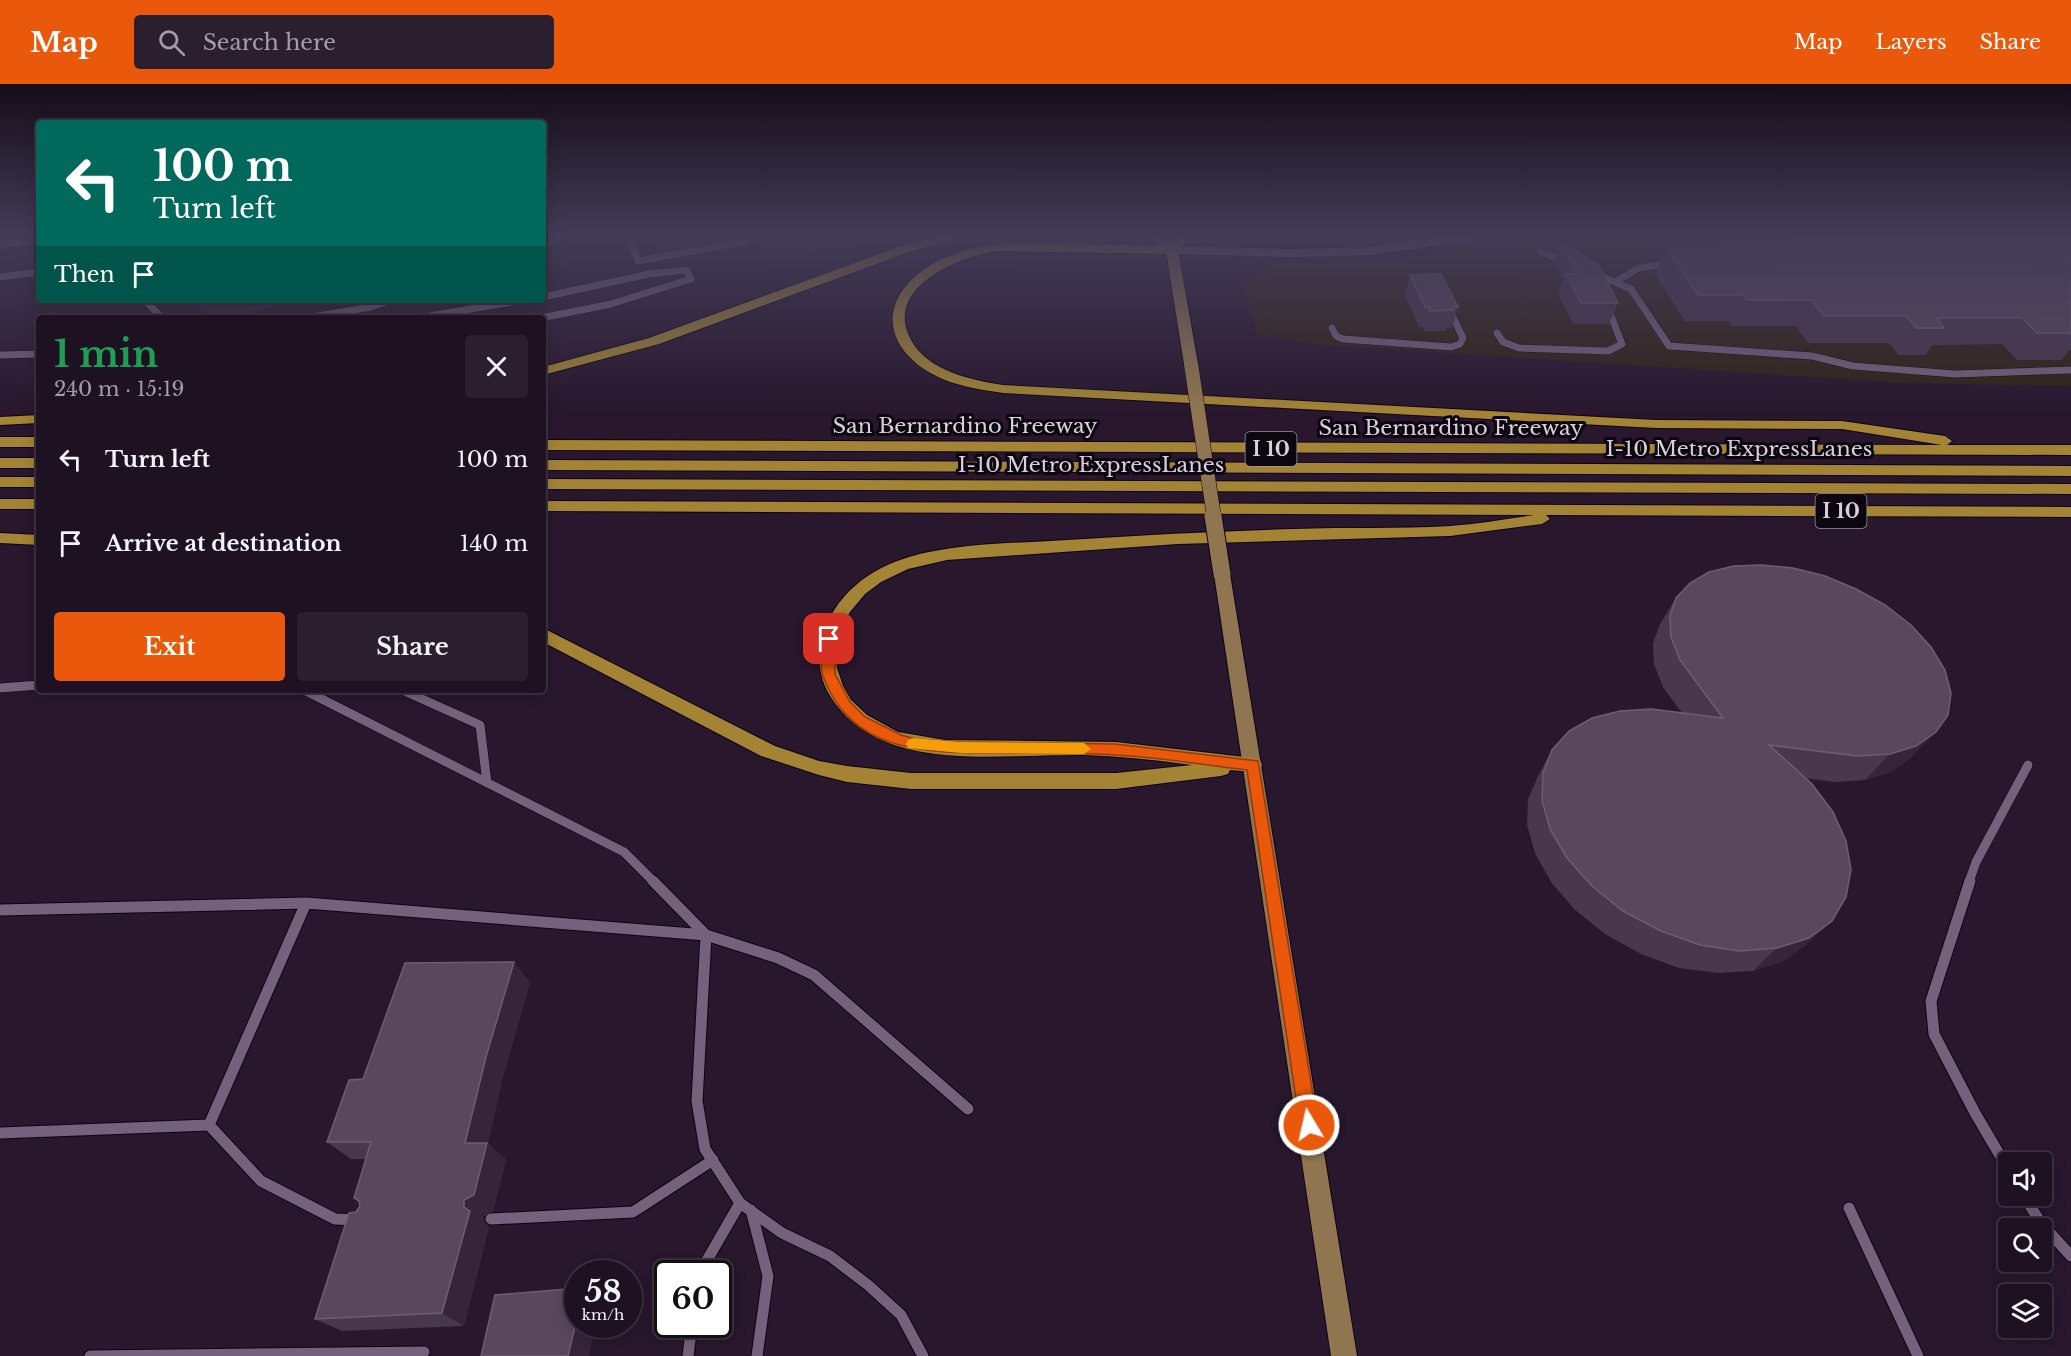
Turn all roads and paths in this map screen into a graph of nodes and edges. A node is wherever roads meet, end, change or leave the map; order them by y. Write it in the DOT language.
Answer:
graph roads {
  1 [pos="642,294"];
  2 [pos="781,294"];
  3 [pos="906,294"];
  4 [pos="1179,294"];
  5 [pos="1635,294"];
  6 [pos="1444,299"];
  7 [pos="1604,300"];
  8 [pos="149,303"];
  9 [pos="383,303"];
  10 [pos="506,303"];
  11 [pos="159,315"];
  12 [pos="324,315"];
  13 [pos="435,315"];
  14 [pos="546,317"];
  15 [pos="1332,328"];
  16 [pos="1497,333"];
  17 [pos="36,354"];
  18 [pos="0,355"];
  19 [pos="546,370"];
  20 [pos="2071,370"];
  21 [pos="36,419"];
  22 [pos="0,421"];
  23 [pos="0,442"];
  24 [pos="36,442"];
  25 [pos="546,445"];
  26 [pos="2000,450"];
  27 [pos="2071,450"];
  28 [pos="0,463"];
  29 [pos="36,463"];
  30 [pos="546,465"];
  31 [pos="2071,471"];
  32 [pos="0,482"];
  33 [pos="36,482"];
  34 [pos="546,484"];
  35 [pos="2071,489"];
  36 [pos="0,504"];
  37 [pos="36,504"];
  38 [pos="546,506"];
  39 [pos="1611,510"];
  40 [pos="2071,512"];
  41 [pos="0,538"];
  42 [pos="36,540"];
  43 [pos="546,636"];
  44 [pos="36,685"];
  45 [pos="0,688"];
  46 [pos="310,693"];
  47 [pos="409,693"];
  48 [pos="1253,765"];
  49 [pos="2028,765"];
  50 [pos="487,783"];
  51 [pos="306,903"];
  52 [pos="0,910"];
  53 [pos="706,935"];
  54 [pos="968,1109"];
  55 [pos="209,1125"];
  56 [pos="2,1136"];
  57 [pos="1998,1152"];
  58 [pos="713,1160"];
  59 [pos="2030,1206"];
  60 [pos="746,1207"];
  61 [pos="1849,1208"];
  62 [pos="491,1220"];
  63 [pos="376,1221"];
  64 [pos="2071,1256"];
  65 [pos="709,1260"];
  66 [pos="690,1338"];
  67 [pos="1341,1350"];
  68 [pos="424,1352"];
  69 [pos="90,1356"];
  70 [pos="688,1356"];
  71 [pos="757,1356"];
  72 [pos="923,1356"];
  73 [pos="1918,1356"];
  1 -- 14 [label="lane"];
  2 -- 19 [label="highway"];
  3 -- 26 [label="highway"];
  4 -- 48 [label="main road, bridge"];
  5 -- 20 [label="lane"];
  6 -- 15 [label="lane"];
  7 -- 16 [label="lane"];
  8 -- 11 [label="lane"];
  9 -- 12 [label="lane"];
  10 -- 13 [label="lane"];
  17 -- 18 [label="lane"];
  21 -- 22 [label="highway"];
  23 -- 24 [label="highway"];
  25 -- 26 [label="highway, San Bernardino Freeway / I 10"];
  26 -- 27 [label="highway, San Bernardino Freeway / I 10"];
  28 -- 29 [label="highway"];
  30 -- 31 [label="highway, I-10 Metro ExpressLanes"];
  32 -- 33 [label="highway"];
  34 -- 35 [label="highway, I-10 Metro ExpressLanes"];
  36 -- 37 [label="highway"];
  38 -- 39 [label="highway, I 10"];
  39 -- 40 [label="highway, I 10"];
  39 -- 48 [label="highway"];
  41 -- 42 [label="highway"];
  43 -- 48 [label="highway"];
  44 -- 45 [label="lane"];
  46 -- 50 [label="lane"];
  47 -- 50 [label="lane"];
  48 -- 67 [label="main road"];
  49 -- 57 [label="lane"];
  50 -- 53 [label="lane"];
  51 -- 52 [label="lane"];
  51 -- 53 [label="lane"];
  51 -- 55 [label="lane"];
  53 -- 54 [label="lane"];
  53 -- 58 [label="lane"];
  55 -- 56 [label="lane"];
  55 -- 63 [label="lane"];
  58 -- 60 [label="lane"];
  58 -- 62 [label="lane"];
  59 -- 64 [label="lane"];
  60 -- 65 [label="lane"];
  60 -- 71 [label="lane"];
  60 -- 72 [label="lane"];
  61 -- 73 [label="lane"];
  66 -- 70 [label="lane"];
  68 -- 69 [label="lane"];
}
